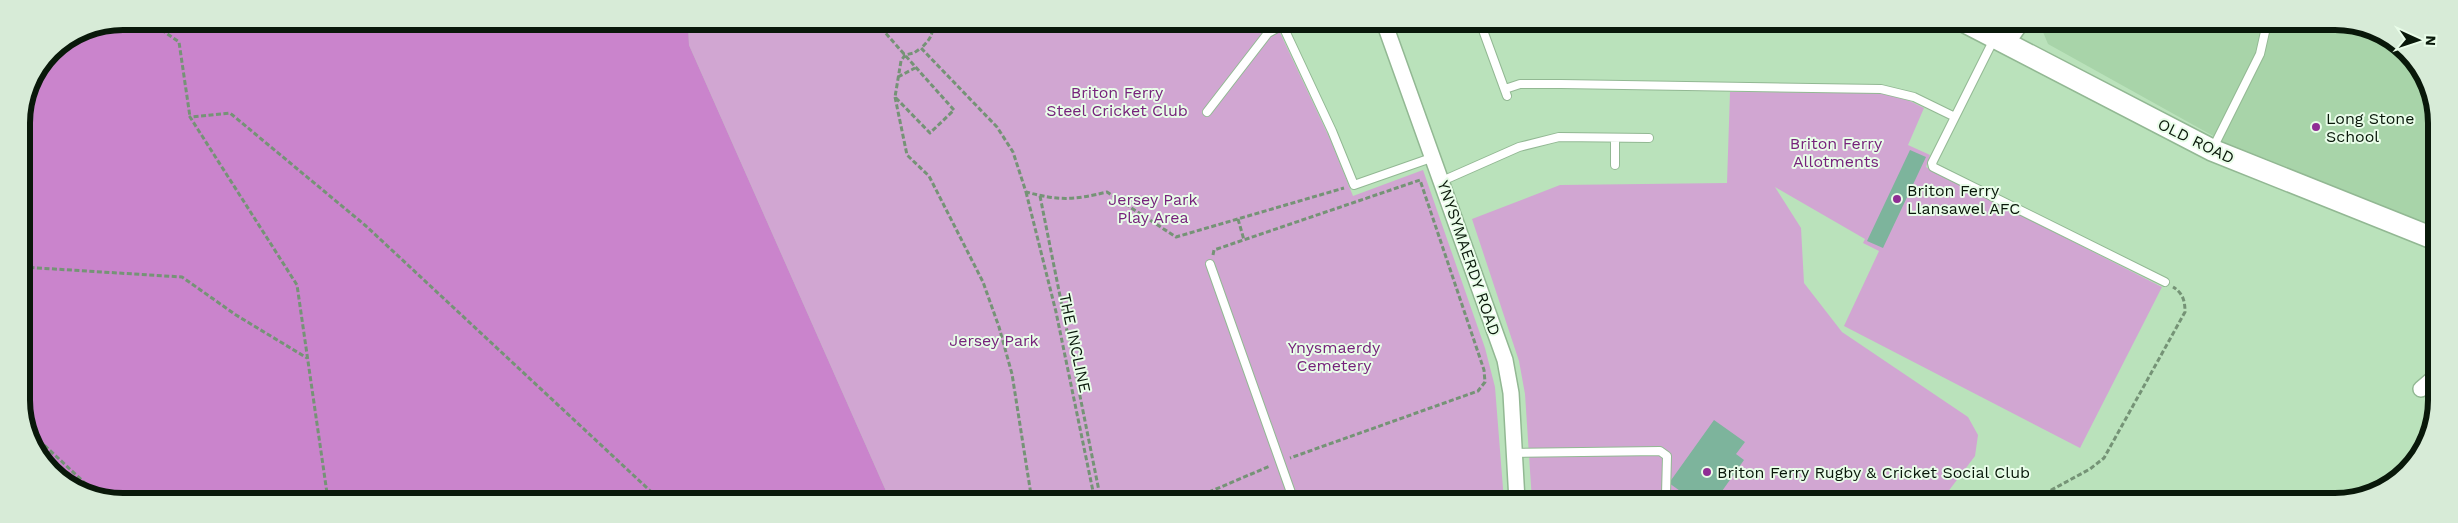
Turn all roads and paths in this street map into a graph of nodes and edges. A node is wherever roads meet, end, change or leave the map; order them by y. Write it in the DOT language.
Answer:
graph roads {
  1 [pos="162,30"];
  2 [pos="883,30"];
  3 [pos="934,30"];
  4 [pos="1273,30"];
  5 [pos="1287,30"];
  6 [pos="1387,30"];
  7 [pos="1483,30"];
  8 [pos="1981,30"];
  9 [pos="2013,30"];
  10 [pos="2265,30"];
  11 [pos="886,33"];
  12 [pos="2001,40"];
  13 [pos="921,48"];
  14 [pos="905,56"];
  15 [pos="916,68"];
  16 [pos="897,77"];
  17 [pos="894,96"];
  18 [pos="1207,112"];
  19 [pos="1955,116"];
  20 [pos="190,117"];
  21 [pos="1615,138"];
  22 [pos="1650,138"];
  23 [pos="2212,150"];
  24 [pos="1434,157"];
  25 [pos="1616,165"];
  26 [pos="1442,181"];
  27 [pos="1354,185"];
  28 [pos="1026,192"];
  29 [pos="1040,196"];
  30 [pos="1238,219"];
  31 [pos="2428,236"];
  32 [pos="1244,240"];
  33 [pos="1210,264"];
  34 [pos="30,267"];
  35 [pos="2165,282"];
  36 [pos="307,358"];
  37 [pos="2428,383"];
  38 [pos="2421,389"];
  39 [pos="39,440"];
  40 [pos="1514,452"];
  41 [pos="1280,462"];
  42 [pos="90,487"];
  43 [pos="327,493"];
  44 [pos="652,493"];
  45 [pos="1031,493"];
  46 [pos="1094,493"];
  47 [pos="1099,493"];
  48 [pos="1207,493"];
  49 [pos="1291,493"];
  50 [pos="1517,493"];
  51 [pos="1666,493"];
  52 [pos="2046,493"];
  1 -- 20 [label="path"];
  2 -- 11 [label="path"];
  3 -- 13 [label="path"];
  4 -- 18 [label="lane"];
  5 -- 27 [label="lane"];
  6 -- 24 [label="street, YNYSYMAERDY ROAD"];
  7 -- 19 [label="lane"];
  8 -- 12 [label="street, OLD ROAD"];
  9 -- 12 [label="street"];
  10 -- 23 [label="lane"];
  11 -- 14 [label="path"];
  12 -- 19 [label="lane"];
  12 -- 23 [label="street, OLD ROAD"];
  13 -- 14 [label="path"];
  13 -- 28 [label="path, THE INCLINE"];
  14 -- 15 [label="path"];
  14 -- 16 [label="path"];
  15 -- 16 [label="path"];
  15 -- 17 [label="path"];
  16 -- 17 [label="path"];
  17 -- 45 [label="path"];
  19 -- 35 [label="lane"];
  20 -- 36 [label="path"];
  20 -- 44 [label="path"];
  21 -- 22 [label="lane"];
  21 -- 25 [label="lane"];
  21 -- 26 [label="lane"];
  23 -- 31 [label="street, OLD ROAD"];
  24 -- 26 [label="street, YNYSYMAERDY ROAD"];
  24 -- 27 [label="lane"];
  26 -- 40 [label="street, YNYSYMAERDY ROAD"];
  27 -- 30 [label="path"];
  28 -- 29 [label="path"];
  28 -- 46 [label="path, THE INCLINE"];
  29 -- 30 [label="path"];
  29 -- 47 [label="path"];
  30 -- 32 [label="path"];
  32 -- 33 [label="path"];
  32 -- 41 [label="path"];
  33 -- 41 [label="lane"];
  34 -- 36 [label="path"];
  35 -- 52 [label="path"];
  36 -- 43 [label="path"];
  37 -- 38 [label="street"];
  39 -- 42 [label="path"];
  40 -- 50 [label="street, YNYSYMAERDY ROAD"];
  40 -- 51 [label="lane"];
  41 -- 48 [label="path"];
  41 -- 49 [label="lane"];
}
